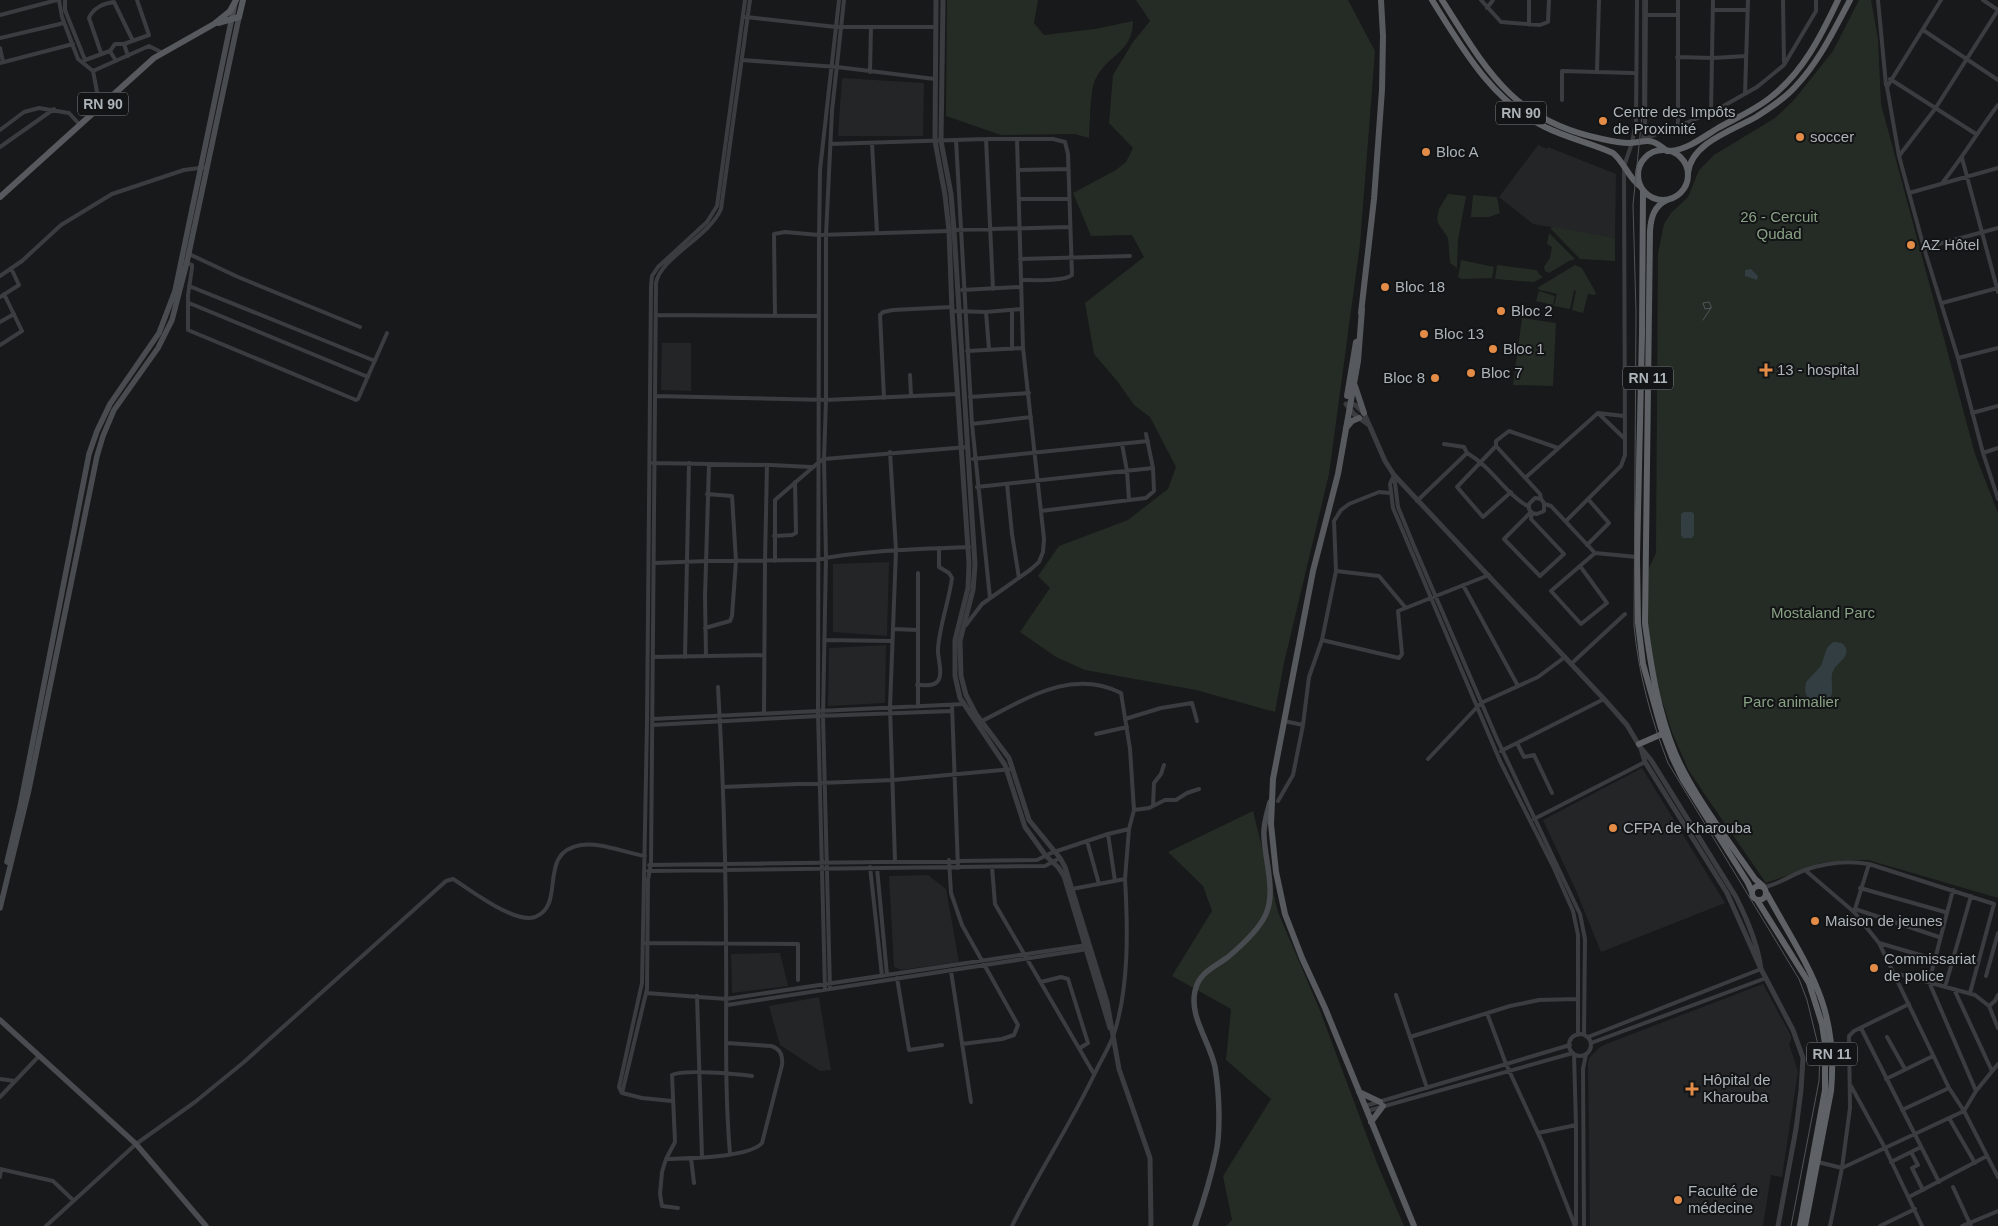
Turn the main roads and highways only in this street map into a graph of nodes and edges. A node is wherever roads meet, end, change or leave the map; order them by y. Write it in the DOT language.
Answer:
graph roads {
  1 [pos="238,0"];
  2 [pos="1381,0"];
  3 [pos="1432,0"];
  4 [pos="1442,0"];
  5 [pos="1838,0"];
  6 [pos="1850,0"];
  7 [pos="235,18"];
  8 [pos="214,24"];
  9 [pos="1669,151"];
  10 [pos="204,167"];
  11 [pos="1688,173"];
  12 [pos="1642,189"];
  13 [pos="0,196"];
  14 [pos="1667,200"];
  15 [pos="184,261"];
  16 [pos="1362,309"];
  17 [pos="1354,384"];
  18 [pos="1348,406"];
  19 [pos="1345,430"];
  20 [pos="1334,489"];
  21 [pos="1662,734"];
  22 [pos="1640,746"];
  23 [pos="1271,798"];
  24 [pos="1765,890"];
  25 [pos="0,892"];
  26 [pos="1752,892"];
  27 [pos="1757,900"];
  28 [pos="0,908"];
  29 [pos="0,1020"];
  30 [pos="1359,1091"];
  31 [pos="1371,1122"];
  32 [pos="206,1226"];
  33 [pos="1195,1226"];
  34 [pos="1414,1226"];
  35 [pos="1800,1226"];
  36 [pos="1804,1226"];
  1 -- 7 [label="main road, RN 90"];
  1 -- 8 [label="main road, RN 90"];
  2 -- 16 [label="main road"];
  3 -- 12 [label="highway, RN 90"];
  4 -- 9 [label="highway, RN 90"];
  5 -- 9 [label="highway"];
  6 -- 11 [label="highway"];
  7 -- 8 [label="main road, RN 90"];
  7 -- 10 [label="main road"];
  8 -- 13 [label="main road, RN 90"];
  9 -- 11 [label="highway"];
  9 -- 12 [label="highway"];
  10 -- 15 [label="main road"];
  10 -- 15 [label="main road"];
  11 -- 14 [label="highway"];
  12 -- 14 [label="highway"];
  12 -- 21 [label="highway, RN 11"];
  14 -- 24 [label="highway, RN 11"];
  15 -- 25 [label="main road"];
  15 -- 28 [label="main road"];
  16 -- 17 [label="main road"];
  16 -- 18 [label="main road"];
  17 -- 18 [label="main road"];
  17 -- 19 [label="main road"];
  18 -- 19 [label="main road"];
  18 -- 20 [label="main road"];
  19 -- 20 [label="main road"];
  20 -- 23 [label="main road"];
  21 -- 22 [label="highway"];
  21 -- 26 [label="highway, RN 11"];
  23 -- 30 [label="main road"];
  23 -- 33 [label="main road"];
  24 -- 26 [label="highway"];
  24 -- 27 [label="highway"];
  24 -- 36 [label="highway, RN 11"];
  26 -- 27 [label="highway"];
  27 -- 35 [label="highway, RN 11"];
  29 -- 32 [label="main road"];
  30 -- 31 [label="main road"];
  30 -- 31 [label="main road"];
  31 -- 34 [label="main road"];
}
